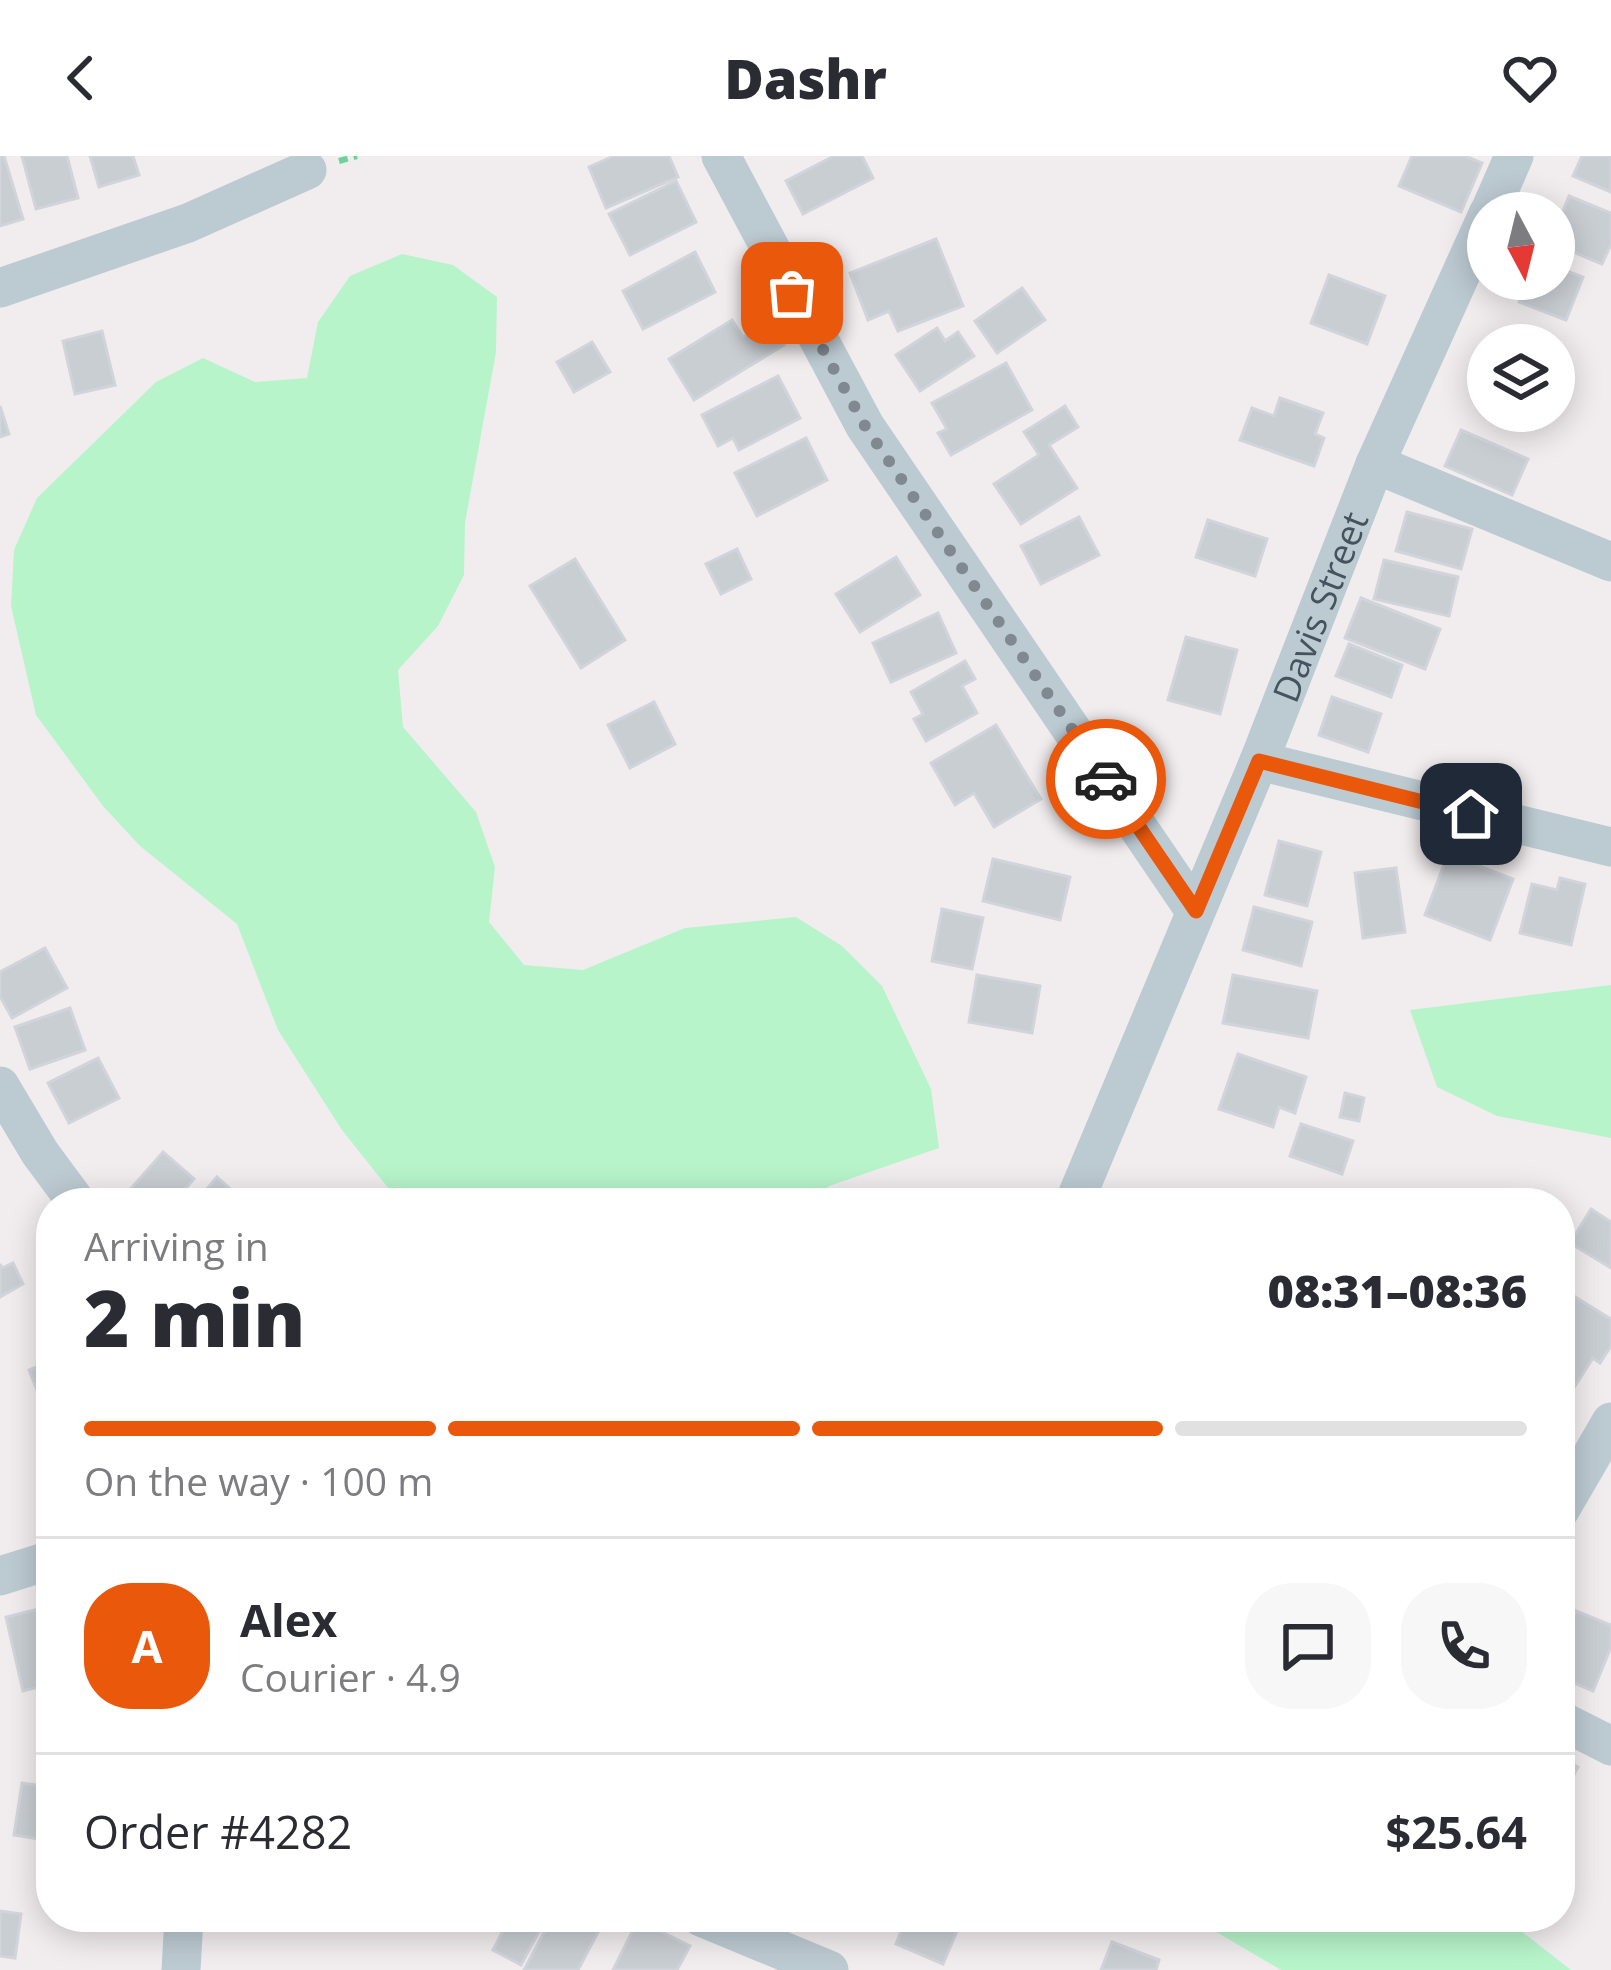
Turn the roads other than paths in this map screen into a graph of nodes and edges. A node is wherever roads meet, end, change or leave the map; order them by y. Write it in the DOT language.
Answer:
graph roads {
  1 [pos="721,156"];
  2 [pos="1514,156"];
  3 [pos="307,170"];
  4 [pos="1498,192"];
  5 [pos="1467,260"];
  6 [pos="0,288"];
  7 [pos="1375,464"];
  8 [pos="1611,562"];
  9 [pos="1259,761"];
  10 [pos="1611,848"];
  11 [pos="1196,911"];
  12 [pos="0,1086"];
  13 [pos="65,1188"];
  14 [pos="1080,1188"];
  15 [pos="1611,1422"];
  16 [pos="1575,1484"];
  17 [pos="36,1565"];
  18 [pos="0,1576"];
  19 [pos="1575,1728"];
  20 [pos="1611,1746"];
  21 [pos="183,1932"];
  22 [pos="737,1932"];
  23 [pos="181,1970"];
  24 [pos="829,1970"];
  1 -- 11 [label="street"];
  2 -- 4 [label="street, Davis Street"];
  3 -- 6 [label="street"];
  5 -- 7 [label="street, Davis Street"];
  7 -- 8 [label="street"];
  7 -- 9 [label="street, Davis Street"];
  9 -- 10 [label="street"];
  9 -- 11 [label="street, Davis Street"];
  11 -- 14 [label="street, Davis Street"];
  12 -- 13 [label="street"];
  15 -- 16 [label="street"];
  17 -- 18 [label="street"];
  19 -- 20 [label="street"];
  21 -- 23 [label="street"];
  22 -- 24 [label="street"];
}
